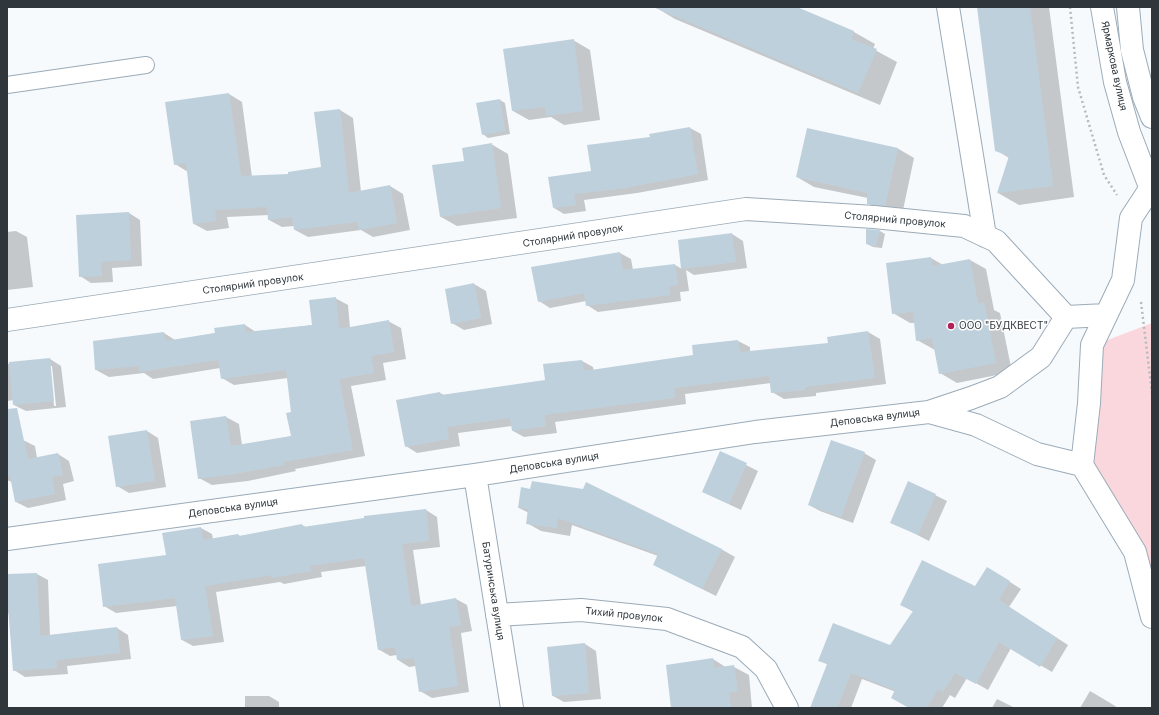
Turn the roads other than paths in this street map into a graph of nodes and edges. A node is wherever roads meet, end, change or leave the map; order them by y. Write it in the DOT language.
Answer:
graph roads {
  1 [pos="948,7"];
  2 [pos="1102,7"];
  3 [pos="1128,7"];
  4 [pos="146,65"];
  5 [pos="7,85"];
  6 [pos="1152,117"];
  7 [pos="1151,190"];
  8 [pos="985,236"];
  9 [pos="1106,315"];
  10 [pos="1066,317"];
  11 [pos="7,320"];
  12 [pos="929,412"];
  13 [pos="1082,465"];
  14 [pos="474,475"];
  15 [pos="7,539"];
  16 [pos="497,615"];
  17 [pos="1152,618"];
  18 [pos="512,708"];
  19 [pos="787,708"];
  1 -- 8 [label="street"];
  2 -- 7 [label="street, Ярмаркова вулиця"];
  3 -- 6 [label="street"];
  4 -- 5 [label="lane"];
  7 -- 9 [label="street"];
  8 -- 10 [label="street, Столярний провулок"];
  8 -- 11 [label="street, Столярний провулок"];
  9 -- 10 [label="street"];
  9 -- 13 [label="street"];
  10 -- 12 [label="street, Деповська вулиця"];
  12 -- 13 [label="street"];
  12 -- 14 [label="street, Деповська вулиця"];
  13 -- 17 [label="street"];
  14 -- 15 [label="street, Деповська вулиця"];
  14 -- 16 [label="street, Батуринська вулиця"];
  16 -- 18 [label="street, Батуринська вулиця"];
  16 -- 19 [label="street, Тихий провулок"];
}
